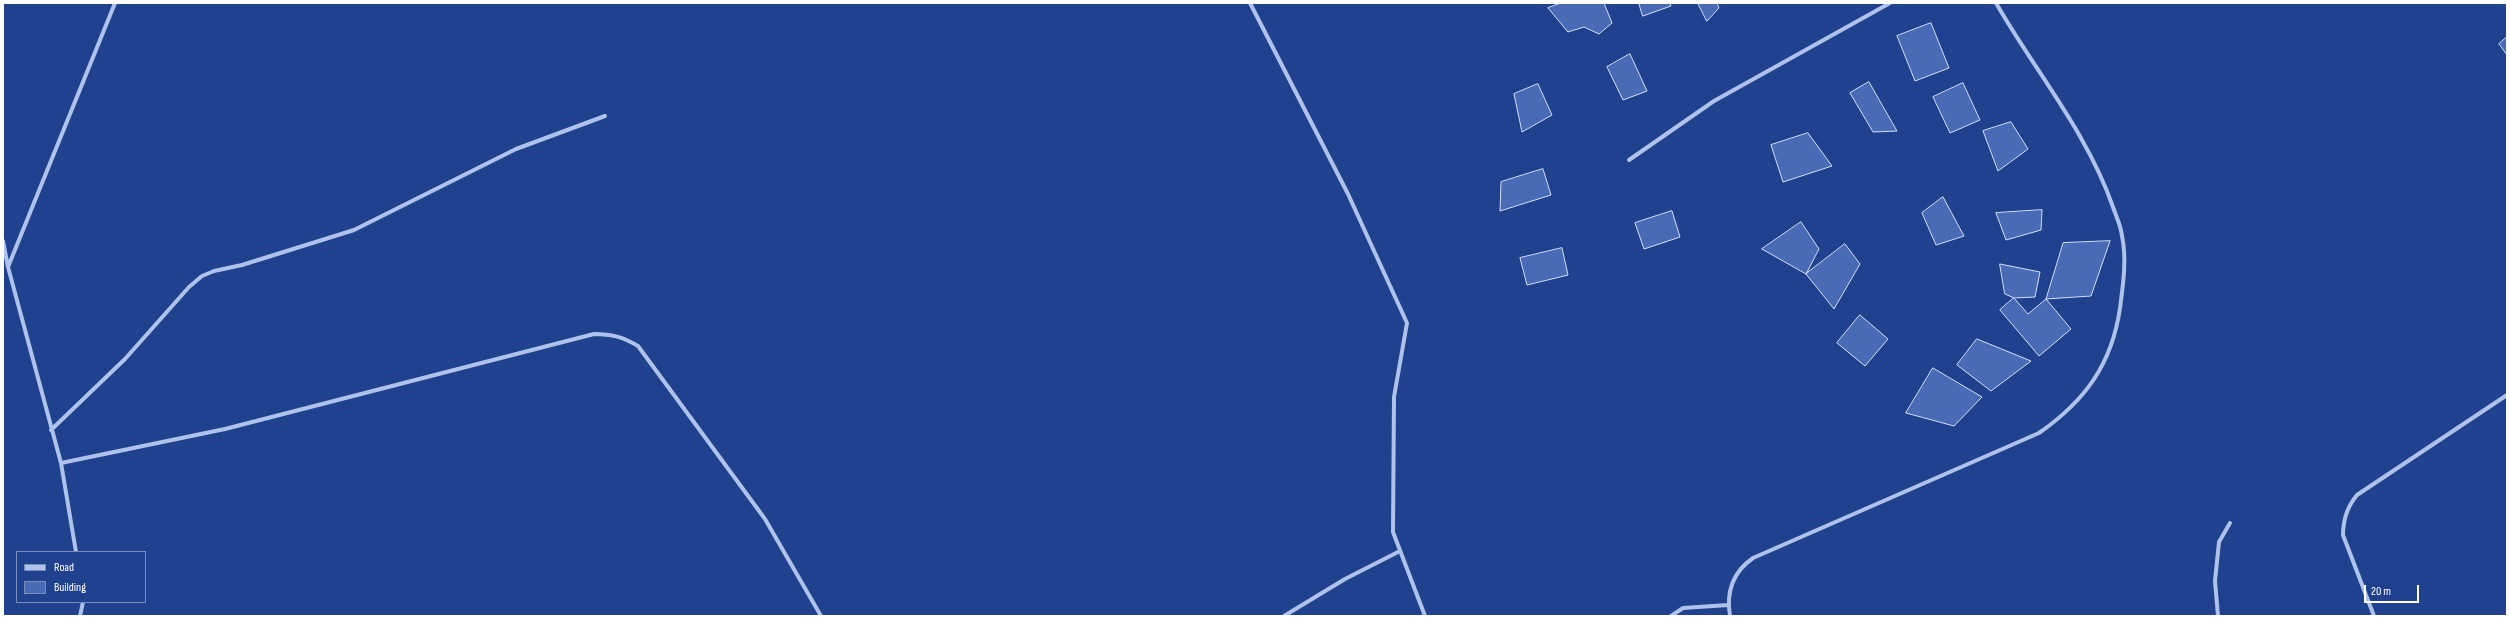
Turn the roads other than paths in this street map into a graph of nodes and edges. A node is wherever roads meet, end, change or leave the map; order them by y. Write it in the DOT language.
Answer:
graph roads {
  1 [pos="115,3"];
  2 [pos="1250,3"];
  3 [pos="1890,3"];
  4 [pos="1996,3"];
  5 [pos="605,116"];
  6 [pos="1629,160"];
  7 [pos="3,241"];
  8 [pos="8,267"];
  9 [pos="2507,395"];
  10 [pos="51,430"];
  11 [pos="61,463"];
  12 [pos="2230,523"];
  13 [pos="76,551"];
  14 [pos="1400,551"];
  15 [pos="83,603"];
  16 [pos="1728,605"];
  17 [pos="80,616"];
  18 [pos="821,616"];
  19 [pos="1284,616"];
  20 [pos="1425,616"];
  21 [pos="1671,616"];
  22 [pos="1730,616"];
  23 [pos="2218,616"];
  24 [pos="2374,616"];
  1 -- 8 [label="street"];
  2 -- 14 [label="street"];
  3 -- 6 [label="street"];
  4 -- 16 [label="street"];
  5 -- 10 [label="street"];
  7 -- 8 [label="street"];
  8 -- 10 [label="street"];
  9 -- 24 [label="street"];
  10 -- 11 [label="street"];
  11 -- 13 [label="street"];
  11 -- 18 [label="street"];
  12 -- 23 [label="street"];
  14 -- 19 [label="street"];
  14 -- 20 [label="street"];
  15 -- 17 [label="street"];
  16 -- 21 [label="street"];
  16 -- 22 [label="street"];
}
